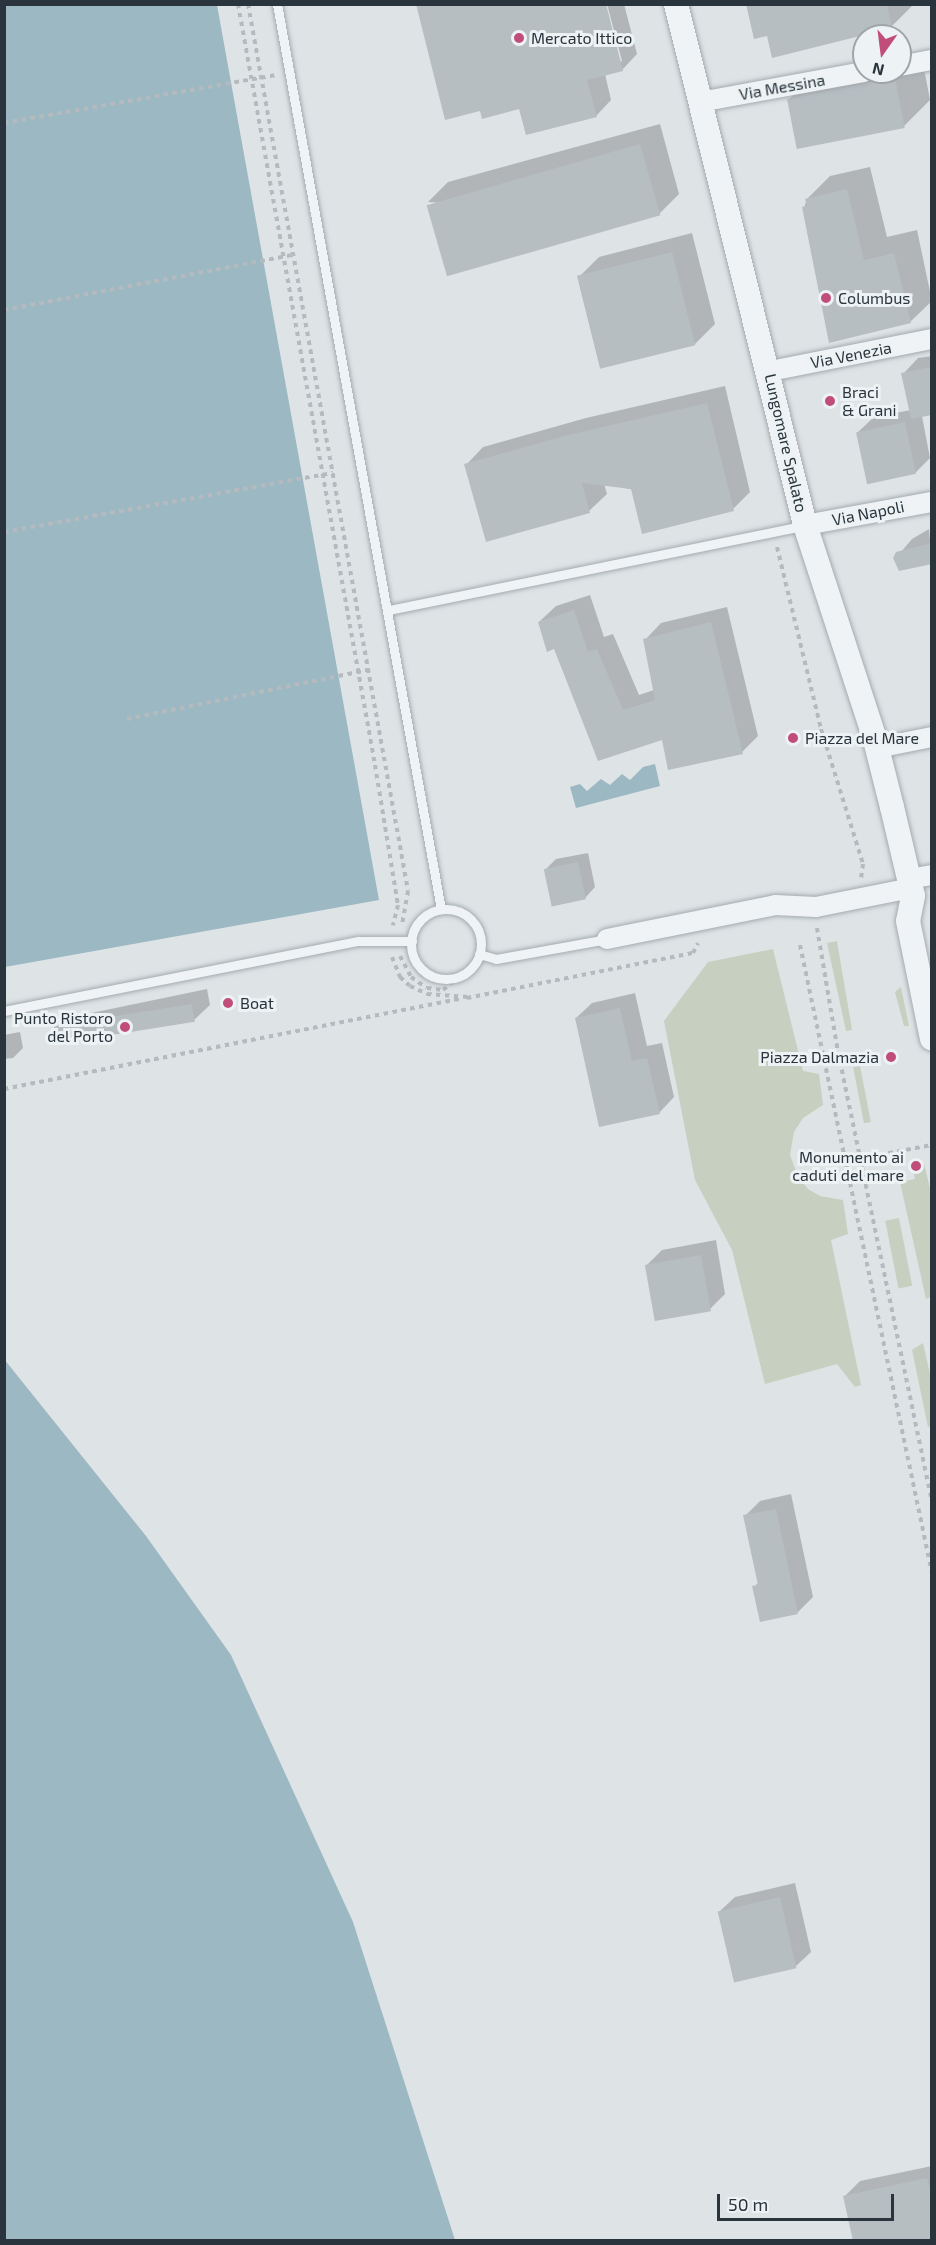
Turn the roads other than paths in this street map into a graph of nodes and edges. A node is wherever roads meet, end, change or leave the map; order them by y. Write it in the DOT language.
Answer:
graph roads {
  1 [pos="277,4"];
  2 [pos="676,4"];
  3 [pos="932,60"];
  4 [pos="912,64"];
  5 [pos="852,74"];
  6 [pos="700,102"];
  7 [pos="932,339"];
  8 [pos="770,371"];
  9 [pos="932,502"];
  10 [pos="805,525"];
  11 [pos="389,610"];
  12 [pos="932,737"];
  13 [pos="877,748"];
  14 [pos="917,880"];
  15 [pos="441,909"];
  16 [pos="607,939"];
  17 [pos="412,941"];
  18 [pos="479,954"];
  19 [pos="4,1011"];
  20 [pos="932,1039"];
  1 -- 11 [label="lane"];
  2 -- 6 [label="street, Lungomare Spalato"];
  3 -- 4 [label="street"];
  5 -- 6 [label="street, Via Messina"];
  6 -- 8 [label="street, Lungomare Spalato"];
  7 -- 8 [label="street, Via Venezia"];
  8 -- 10 [label="street, Lungomare Spalato"];
  9 -- 10 [label="street, Via Napoli"];
  10 -- 11 [label="lane"];
  10 -- 13 [label="street, Lungomare Spalato"];
  11 -- 15 [label="lane"];
  12 -- 13 [label="street"];
  13 -- 14 [label="street, Lungomare Spalato"];
  14 -- 16 [label="street"];
  14 -- 20 [label="street, Lungomare Spalato"];
  15 -- 17 [label="lane"];
  15 -- 18 [label="lane"];
  16 -- 18 [label="lane"];
  17 -- 18 [label="lane"];
  17 -- 19 [label="lane"];
}
